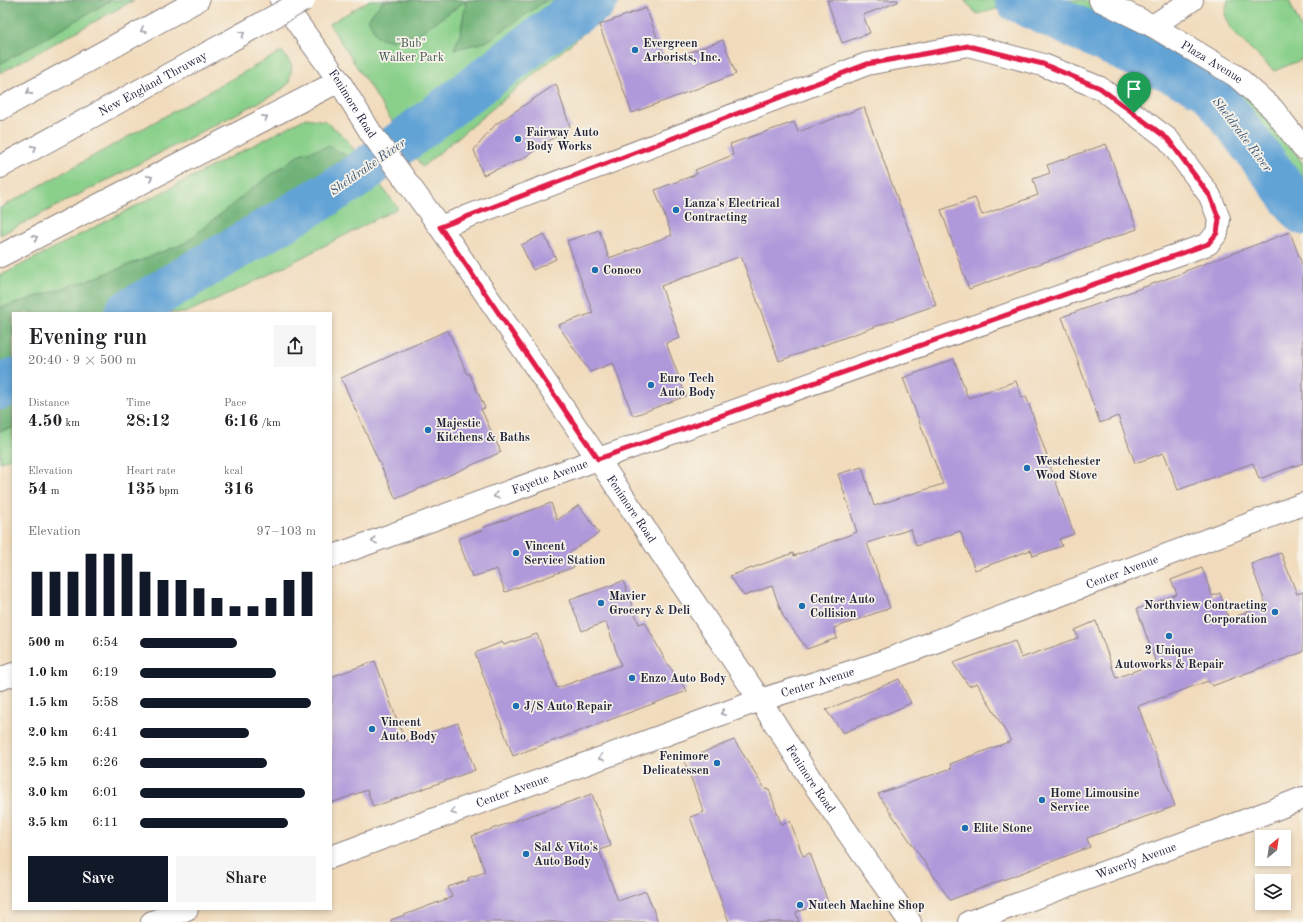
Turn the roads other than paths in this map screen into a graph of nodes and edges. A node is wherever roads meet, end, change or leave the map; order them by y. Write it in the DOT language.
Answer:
graph roads {
  1 [pos="198,0"];
  2 [pos="281,0"];
  3 [pos="304,0"];
  4 [pos="1100,0"];
  5 [pos="1192,0"];
  6 [pos="1153,26"];
  7 [pos="338,80"];
  8 [pos="0,109"];
  9 [pos="1303,148"];
  10 [pos="0,167"];
  11 [pos="440,227"];
  12 [pos="0,256"];
  13 [pos="598,459"];
  14 [pos="1303,504"];
  15 [pos="332,557"];
  16 [pos="12,674"];
  17 [pos="0,679"];
  18 [pos="760,700"];
  19 [pos="1303,798"];
  20 [pos="332,857"];
  21 [pos="184,910"];
  22 [pos="152,922"];
  23 [pos="910,922"];
  24 [pos="969,922"];
  1 -- 8 [label="main road, one-way"];
  2 -- 7 [label="main road, Fenimore Road"];
  10 -- 3 [label="main road, New England Thruway, one-way, bridge"];
  4 -- 6 [label="main road, Plaza Avenue"];
  5 -- 6 [label="main road"];
  6 -- 9 [label="main road, Plaza Avenue"];
  7 -- 11 [label="main road, Fenimore Road"];
  12 -- 7 [label="main road, one-way"];
  11 -- 13 [label="main road, Fenimore Road"];
  11 -- 13 [label="main road, Fayette Avenue"];
  13 -- 15 [label="main road, Fayette Avenue, one-way"];
  13 -- 18 [label="main road, Fenimore Road"];
  14 -- 18 [label="main road, Center Avenue"];
  16 -- 17 [label="main road"];
  18 -- 20 [label="main road, Center Avenue, one-way"];
  18 -- 23 [label="main road, Fenimore Road"];
  19 -- 24 [label="main road, Waverly Avenue"];
  21 -- 22 [label="main road"];
}
